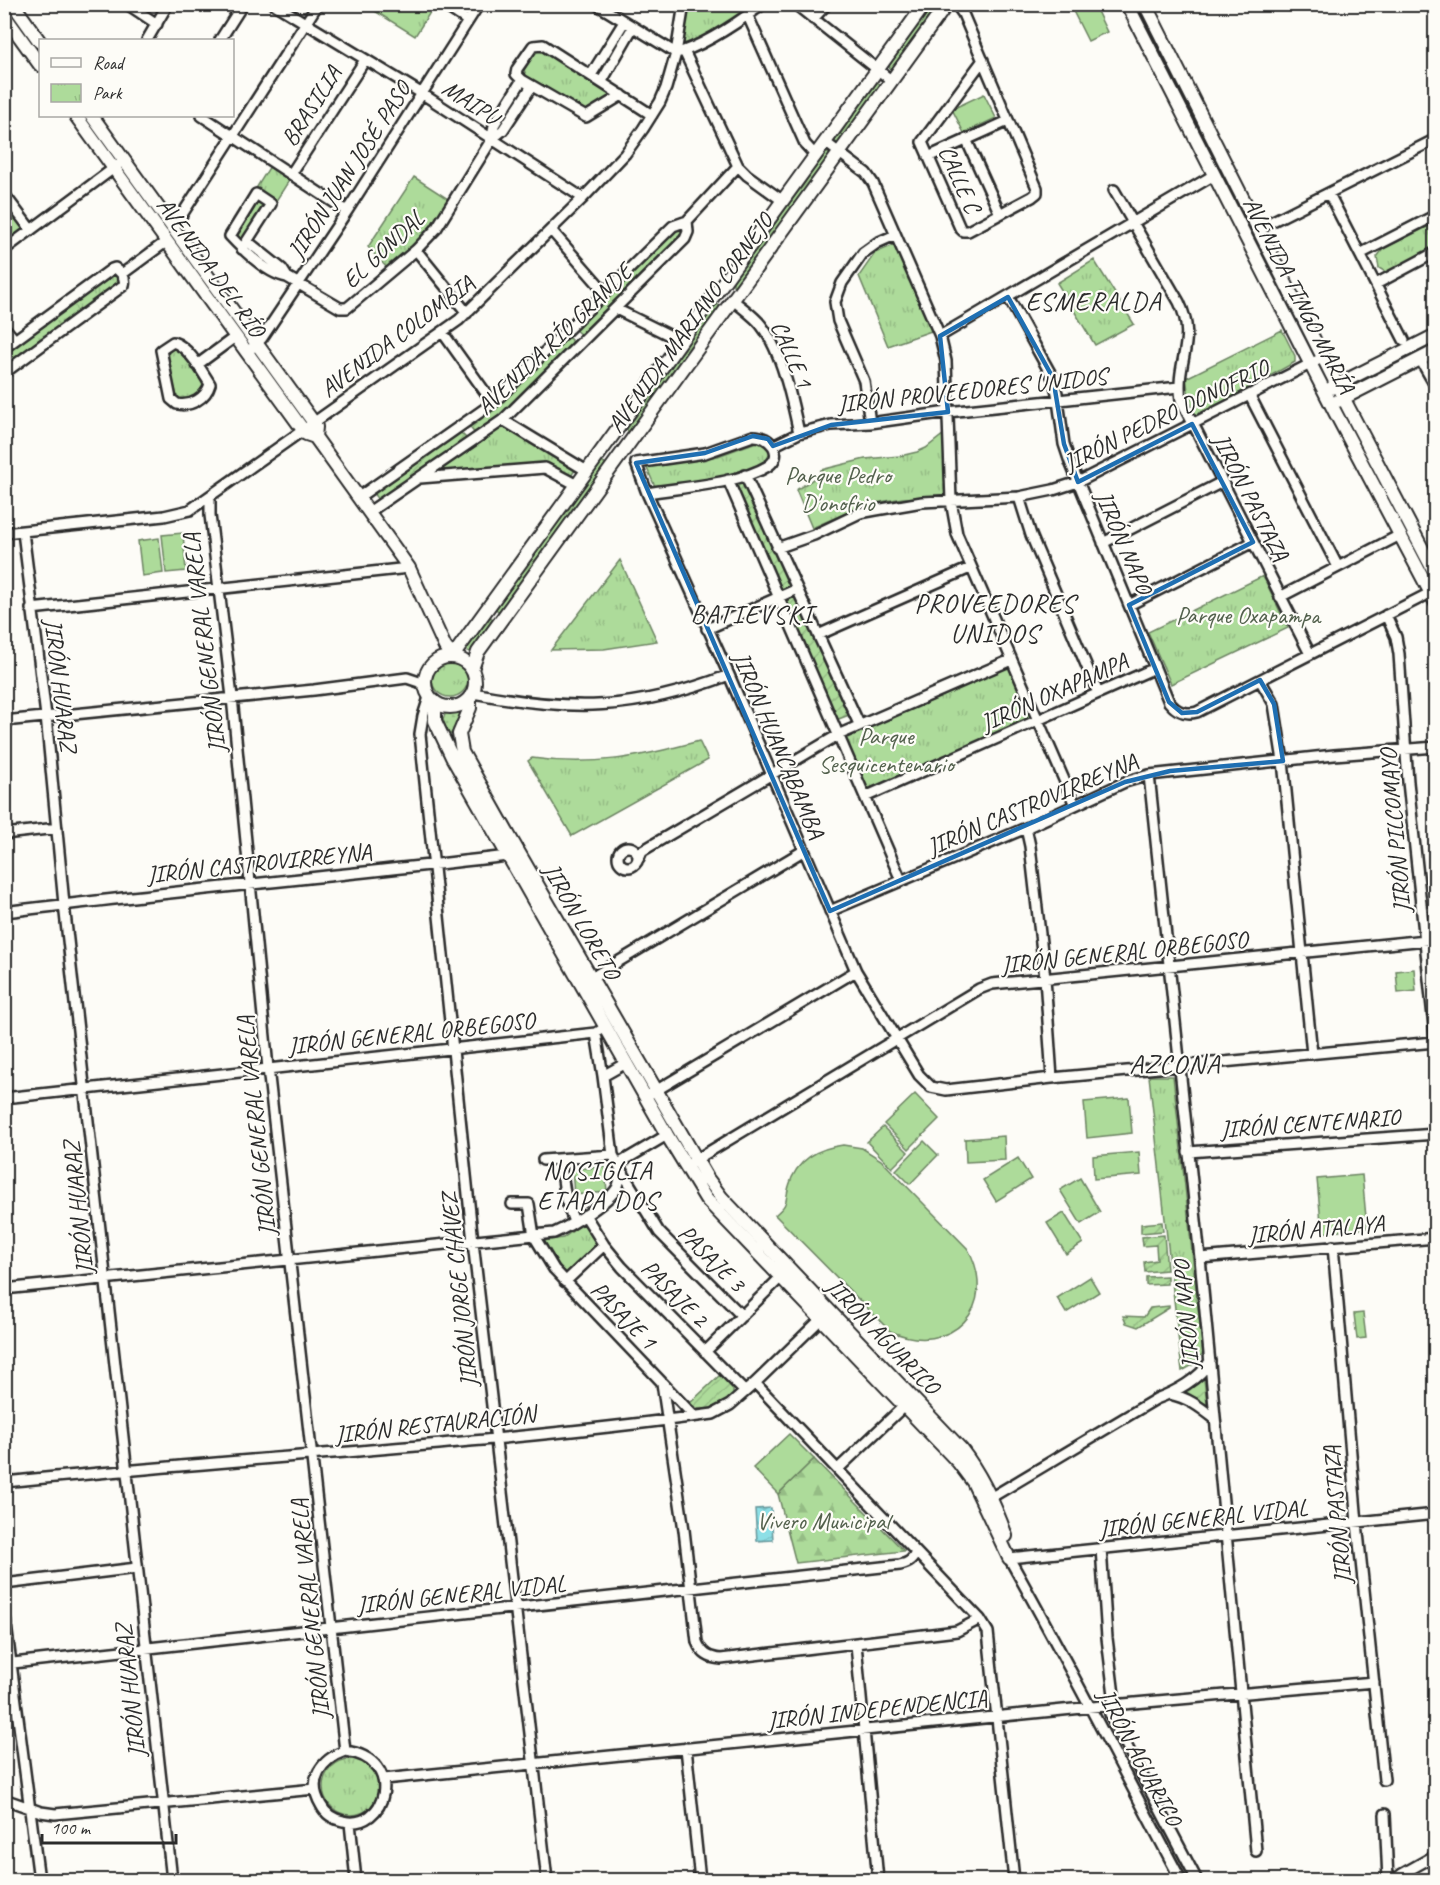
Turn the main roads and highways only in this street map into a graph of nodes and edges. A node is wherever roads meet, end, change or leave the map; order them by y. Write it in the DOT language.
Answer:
graph roads {
  1 [pos="14,4"];
  2 [pos="925,4"];
  3 [pos="947,4"];
  4 [pos="1127,4"];
  5 [pos="1145,4"];
  6 [pos="4,15"];
  7 [pos="8,29"];
  8 [pos="39,41"];
  9 [pos="39,65"];
  10 [pos="77,117"];
  11 [pos="98,118"];
  12 [pos="718,291"];
  13 [pos="732,301"];
  14 [pos="1436,335"];
  15 [pos="1436,351"];
  16 [pos="1337,384"];
  17 [pos="1324,391"];
  18 [pos="1344,398"];
  19 [pos="1331,405"];
  20 [pos="613,435"];
  21 [pos="315,437"];
  22 [pos="602,450"];
  23 [pos="622,453"];
  24 [pos="1436,575"];
  25 [pos="1433,598"];
  26 [pos="487,609"];
  27 [pos="502,619"];
  28 [pos="434,620"];
  29 [pos="452,656"];
  30 [pos="433,663"];
  31 [pos="472,669"];
  32 [pos="430,695"];
  33 [pos="471,695"];
  34 [pos="512,853"];
  35 [pos="651,1093"];
  36 [pos="691,1163"];
  37 [pos="825,1315"];
  38 [pos="987,1499"];
  39 [pos="1010,1558"];
  1 -- 8 [label="main road"];
  2 -- 12 [label="main road, AVENIDA MARIANO CORNEJO"];
  3 -- 13 [label="main road, AVENIDA MARIANO CORNEJO"];
  4 -- 17 [label="main road, AVENIDA TINGO MARÍA"];
  5 -- 16 [label="main road, AVENIDA TINGO MARÍA"];
  6 -- 7 [label="main road"];
  7 -- 9 [label="main road"];
  10 -- 21 [label="main road, AVENIDA DEL RÍO"];
  11 -- 21 [label="main road, AVENIDA DEL RÍO"];
  12 -- 13 [label="main road"];
  12 -- 20 [label="main road, AVENIDA MARIANO CORNEJO"];
  13 -- 23 [label="main road, AVENIDA MARIANO CORNEJO"];
  14 -- 16 [label="main road"];
  15 -- 18 [label="main road"];
  16 -- 17 [label="main road"];
  16 -- 18 [label="main road, AVENIDA TINGO MARÍA"];
  17 -- 19 [label="main road, AVENIDA TINGO MARÍA"];
  18 -- 19 [label="main road"];
  18 -- 24 [label="main road, AVENIDA TINGO MARÍA"];
  19 -- 25 [label="main road, AVENIDA TINGO MARÍA"];
  20 -- 22 [label="main road, AVENIDA MARIANO CORNEJO"];
  20 -- 23 [label="main road"];
  21 -- 28 [label="main road, AVENIDA DEL RÍO"];
  22 -- 23 [label="main road"];
  22 -- 26 [label="main road, AVENIDA MARIANO CORNEJO"];
  23 -- 27 [label="main road, AVENIDA MARIANO CORNEJO"];
  26 -- 27 [label="main road"];
  26 -- 29 [label="main road, AVENIDA MARIANO CORNEJO"];
  27 -- 31 [label="main road, AVENIDA MARIANO CORNEJO"];
  28 -- 29 [label="main road, AVENIDA DEL RÍO"];
  28 -- 30 [label="main road, AVENIDA DEL RÍO"];
  29 -- 30 [label="main road"];
  29 -- 31 [label="main road"];
  30 -- 32 [label="main road"];
  31 -- 33 [label="main road"];
  32 -- 33 [label="main road"];
  32 -- 34 [label="main road, JIRÓN LORETO"];
  33 -- 34 [label="main road, JIRÓN LORETO"];
  34 -- 35 [label="main road, JIRÓN LORETO"];
  34 -- 35 [label="main road, JIRÓN LORETO"];
  35 -- 36 [label="main road, JIRÓN LORETO"];
  35 -- 36 [label="main road, JIRÓN LORETO"];
  36 -- 37 [label="main road, JIRÓN AGUARICO"];
  36 -- 37 [label="main road, JIRÓN AGUARICO"];
  37 -- 38 [label="main road, JIRÓN AGUARICO"];
  37 -- 38 [label="main road, JIRÓN AGUARICO"];
  38 -- 39 [label="main road, JIRÓN AGUARICO"];
}
